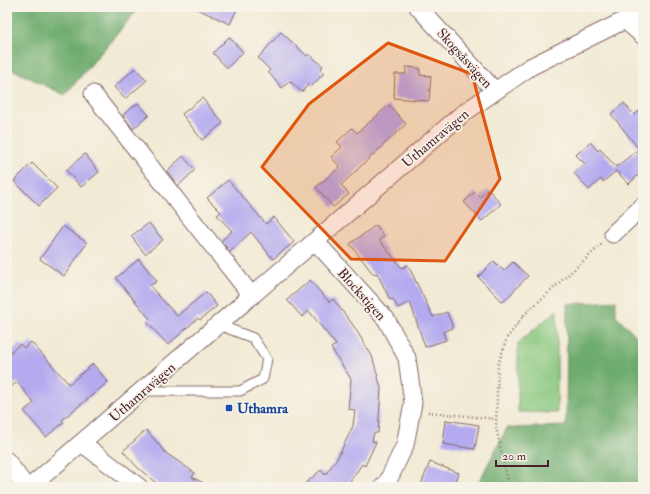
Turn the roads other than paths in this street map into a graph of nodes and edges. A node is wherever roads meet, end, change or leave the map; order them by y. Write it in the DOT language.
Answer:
graph roads {
  1 [pos="418,7"];
  2 [pos="630,13"];
  3 [pos="643,36"];
  4 [pos="495,91"];
  5 [pos="93,94"];
  6 [pos="643,206"];
  7 [pos="614,234"];
  8 [pos="315,241"];
  9 [pos="252,296"];
  10 [pos="219,325"];
  11 [pos="143,391"];
  12 [pos="82,443"];
  13 [pos="7,461"];
  14 [pos="26,487"];
  15 [pos="30,487"];
  16 [pos="139,487"];
  17 [pos="383,487"];
  1 -- 4 [label="street, Skogsåsvägen"];
  2 -- 3 [label="street"];
  2 -- 4 [label="street, Uthamravägen"];
  4 -- 8 [label="street, Uthamravägen"];
  5 -- 9 [label="street"];
  6 -- 7 [label="street"];
  8 -- 9 [label="street, Uthamravägen"];
  8 -- 17 [label="street, Blockstigen"];
  9 -- 10 [label="street, Uthamravägen"];
  10 -- 11 [label="street, Uthamravägen"];
  10 -- 11 [label="lane"];
  11 -- 12 [label="street, Uthamravägen"];
  12 -- 15 [label="street, Uthamravägen"];
  12 -- 16 [label="street"];
  13 -- 14 [label="street"];
}
